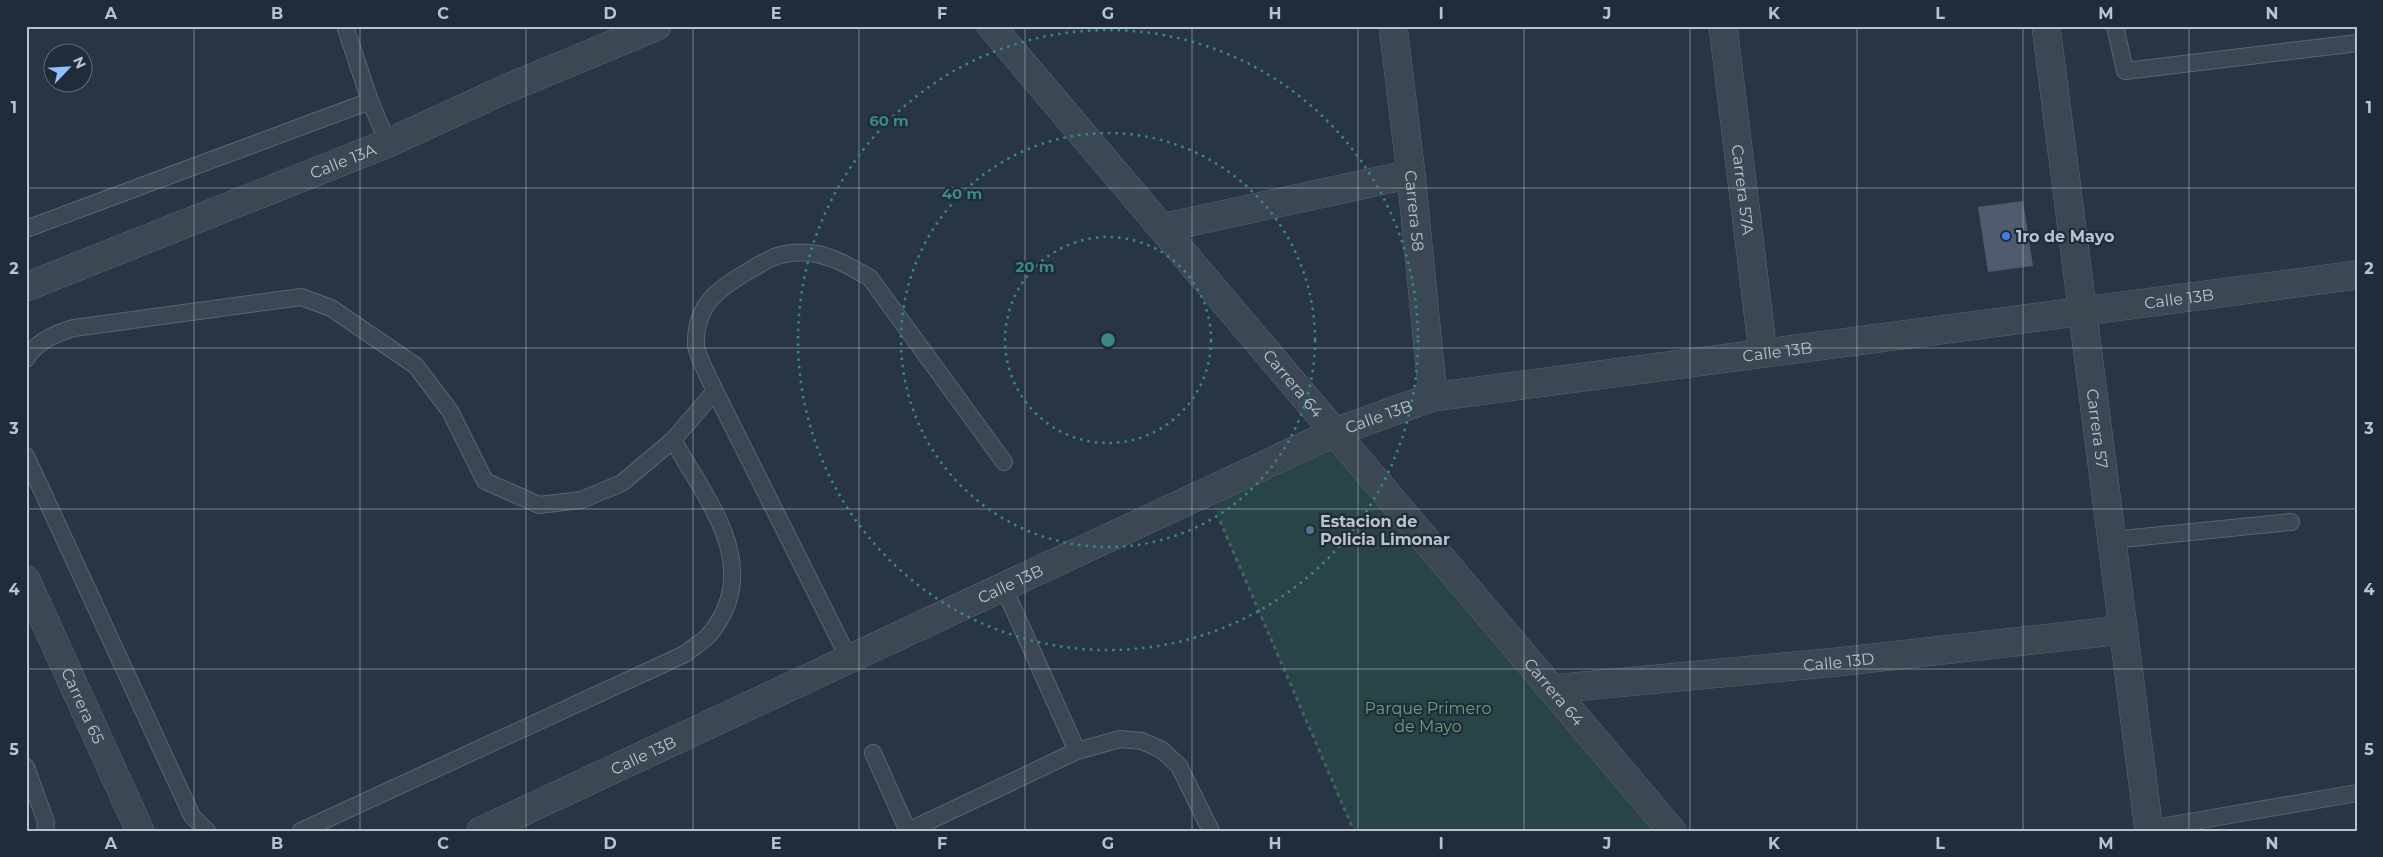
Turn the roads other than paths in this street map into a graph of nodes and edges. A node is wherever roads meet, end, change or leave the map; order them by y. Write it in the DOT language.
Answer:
graph roads {
  1 [pos="345,26"];
  2 [pos="657,26"];
  3 [pos="991,26"];
  4 [pos="1393,26"];
  5 [pos="1723,26"];
  6 [pos="2046,26"];
  7 [pos="2115,26"];
  8 [pos="2357,43"];
  9 [pos="370,101"];
  10 [pos="388,143"];
  11 [pos="1411,174"];
  12 [pos="26,228"];
  13 [pos="1162,228"];
  14 [pos="2357,275"];
  15 [pos="26,287"];
  16 [pos="2082,311"];
  17 [pos="1763,354"];
  18 [pos="26,359"];
  19 [pos="715,391"];
  20 [pos="1433,397"];
  21 [pos="1335,432"];
  22 [pos="672,440"];
  23 [pos="26,456"];
  24 [pos="1004,462"];
  25 [pos="2291,522"];
  26 [pos="2112,540"];
  27 [pos="26,580"];
  28 [pos="1004,588"];
  29 [pos="2123,630"];
  30 [pos="849,659"];
  31 [pos="1552,690"];
  32 [pos="1077,751"];
  33 [pos="873,753"];
  34 [pos="26,768"];
  35 [pos="2357,792"];
  36 [pos="2149,830"];
  37 [pos="45,831"];
  38 [pos="140,831"];
  39 [pos="207,831"];
  40 [pos="301,831"];
  41 [pos="481,831"];
  42 [pos="908,831"];
  43 [pos="1211,831"];
  44 [pos="1672,831"];
  1 -- 9 [label="lane"];
  2 -- 10 [label="street, Calle 13A"];
  3 -- 13 [label="street, Carrera 64"];
  4 -- 11 [label="street, Carrera 58"];
  5 -- 17 [label="street, Carrera 57A"];
  6 -- 16 [label="street, Carrera 57"];
  7 -- 8 [label="lane"];
  9 -- 10 [label="lane"];
  9 -- 12 [label="lane"];
  10 -- 15 [label="street, Calle 13A"];
  11 -- 13 [label="street"];
  11 -- 20 [label="street, Carrera 58"];
  13 -- 21 [label="street, Carrera 64"];
  14 -- 16 [label="street, Calle 13B"];
  16 -- 17 [label="street, Calle 13B"];
  16 -- 26 [label="street, Carrera 57"];
  17 -- 20 [label="street, Calle 13B"];
  18 -- 22 [label="lane"];
  19 -- 22 [label="lane"];
  19 -- 24 [label="lane"];
  19 -- 30 [label="lane"];
  20 -- 21 [label="street, Calle 13B"];
  21 -- 28 [label="street, Calle 13B"];
  21 -- 31 [label="street, Carrera 64"];
  22 -- 40 [label="lane"];
  23 -- 39 [label="lane"];
  25 -- 26 [label="lane"];
  26 -- 29 [label="street, Carrera 57"];
  27 -- 38 [label="street, Carrera 65"];
  28 -- 30 [label="street, Calle 13B"];
  28 -- 32 [label="lane"];
  29 -- 31 [label="street, Calle 13D"];
  29 -- 36 [label="street, Carrera 57"];
  30 -- 41 [label="street, Calle 13B"];
  31 -- 44 [label="street, Carrera 64"];
  32 -- 42 [label="lane"];
  32 -- 43 [label="lane"];
  33 -- 42 [label="lane"];
  34 -- 37 [label="lane"];
  35 -- 36 [label="lane"];
}
